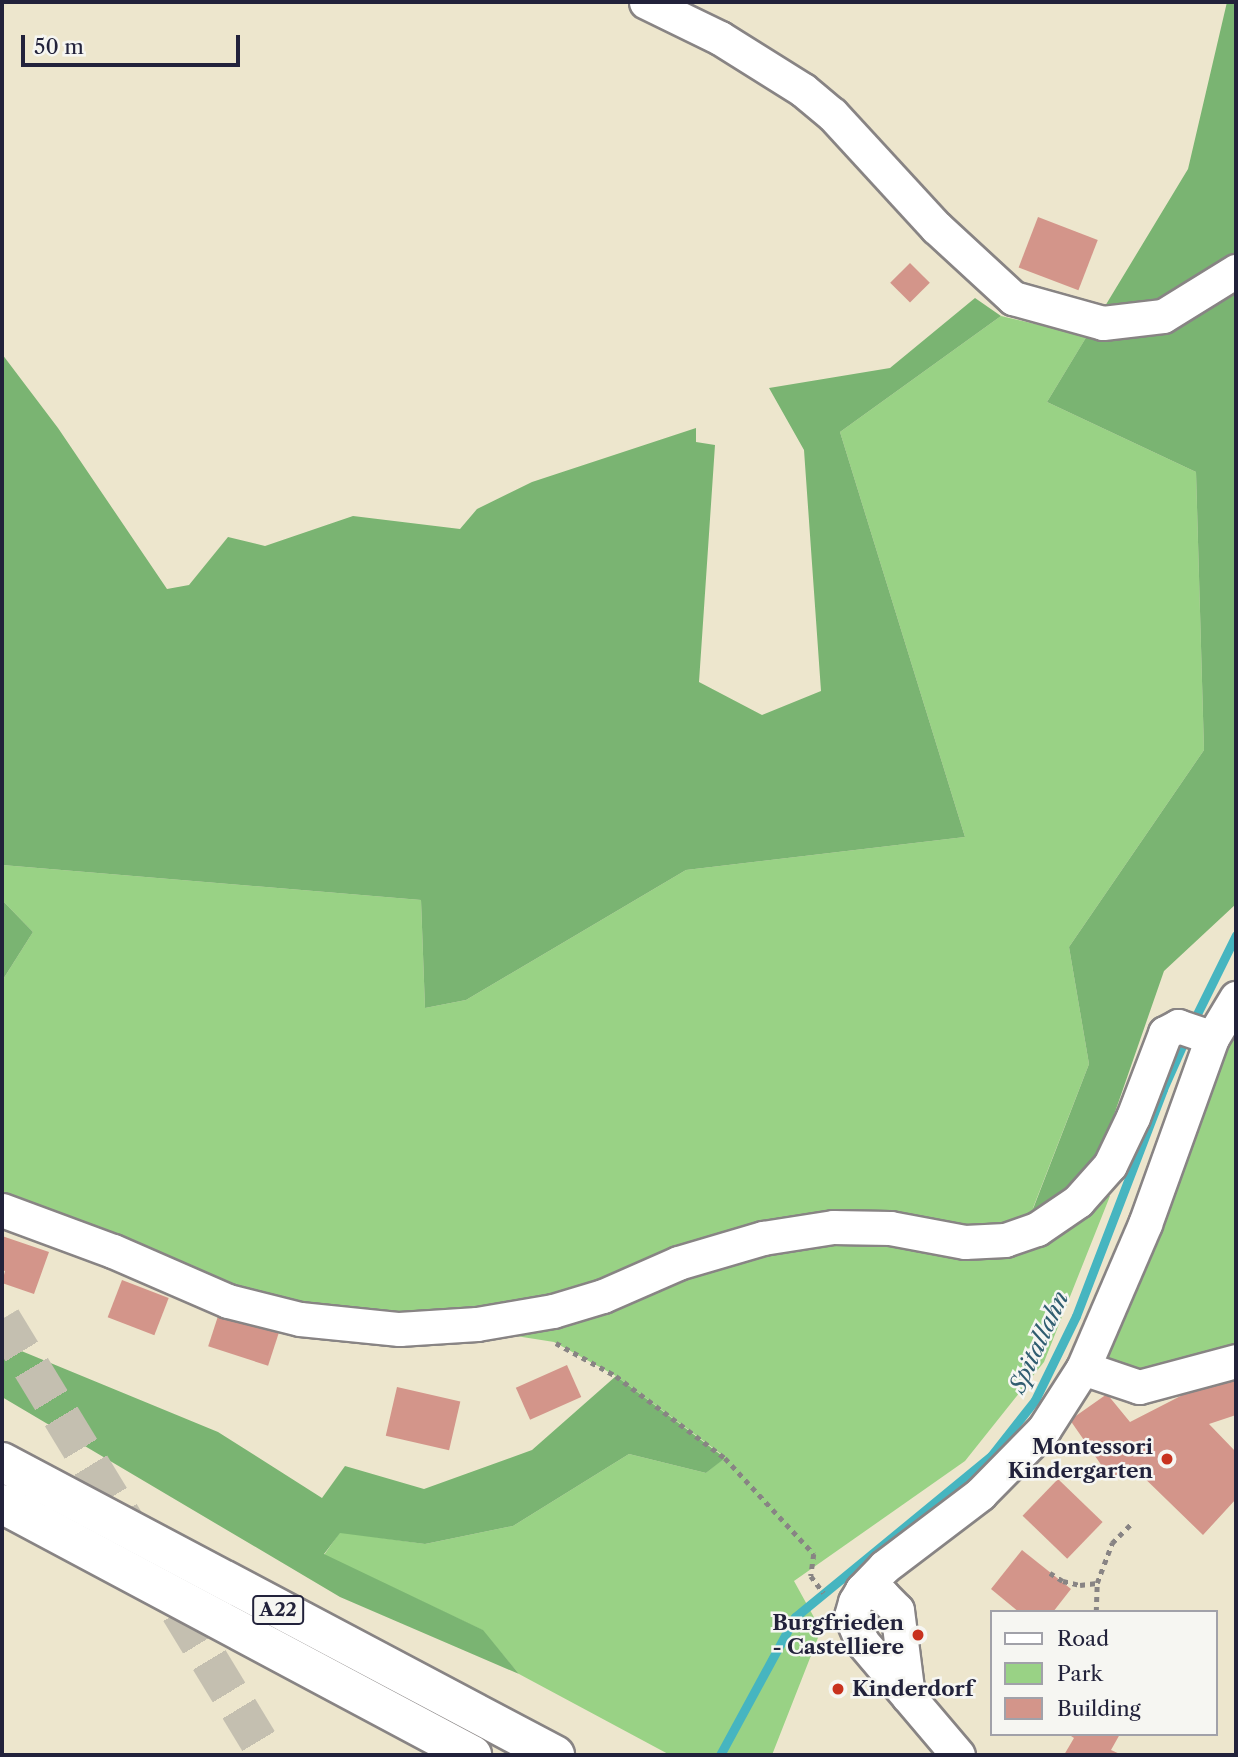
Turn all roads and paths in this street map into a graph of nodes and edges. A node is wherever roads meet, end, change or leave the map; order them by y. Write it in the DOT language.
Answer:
graph roads {
  1 [pos="646,2"];
  2 [pos="1236,271"];
  3 [pos="1236,998"];
  4 [pos="1197,1033"];
  5 [pos="2,1210"];
  6 [pos="554,1342"];
  7 [pos="1236,1361"];
  8 [pos="1083,1368"];
  9 [pos="2,1462"];
  10 [pos="2,1504"];
  11 [pos="1130,1524"];
  12 [pos="1050,1573"];
  13 [pos="1097,1583"];
  14 [pos="832,1604"];
  15 [pos="1096,1610"];
  16 [pos="472,1755"];
  17 [pos="555,1755"];
  18 [pos="957,1755"];
  1 -- 2 [label="street"];
  3 -- 4 [label="street"];
  4 -- 5 [label="street"];
  4 -- 8 [label="street"];
  6 -- 14 [label="path"];
  7 -- 8 [label="street"];
  8 -- 18 [label="street"];
  9 -- 17 [label="highway, A22"];
  10 -- 16 [label="highway, A22"];
  11 -- 13 [label="path"];
  12 -- 13 [label="path"];
  13 -- 15 [label="path"];
}
